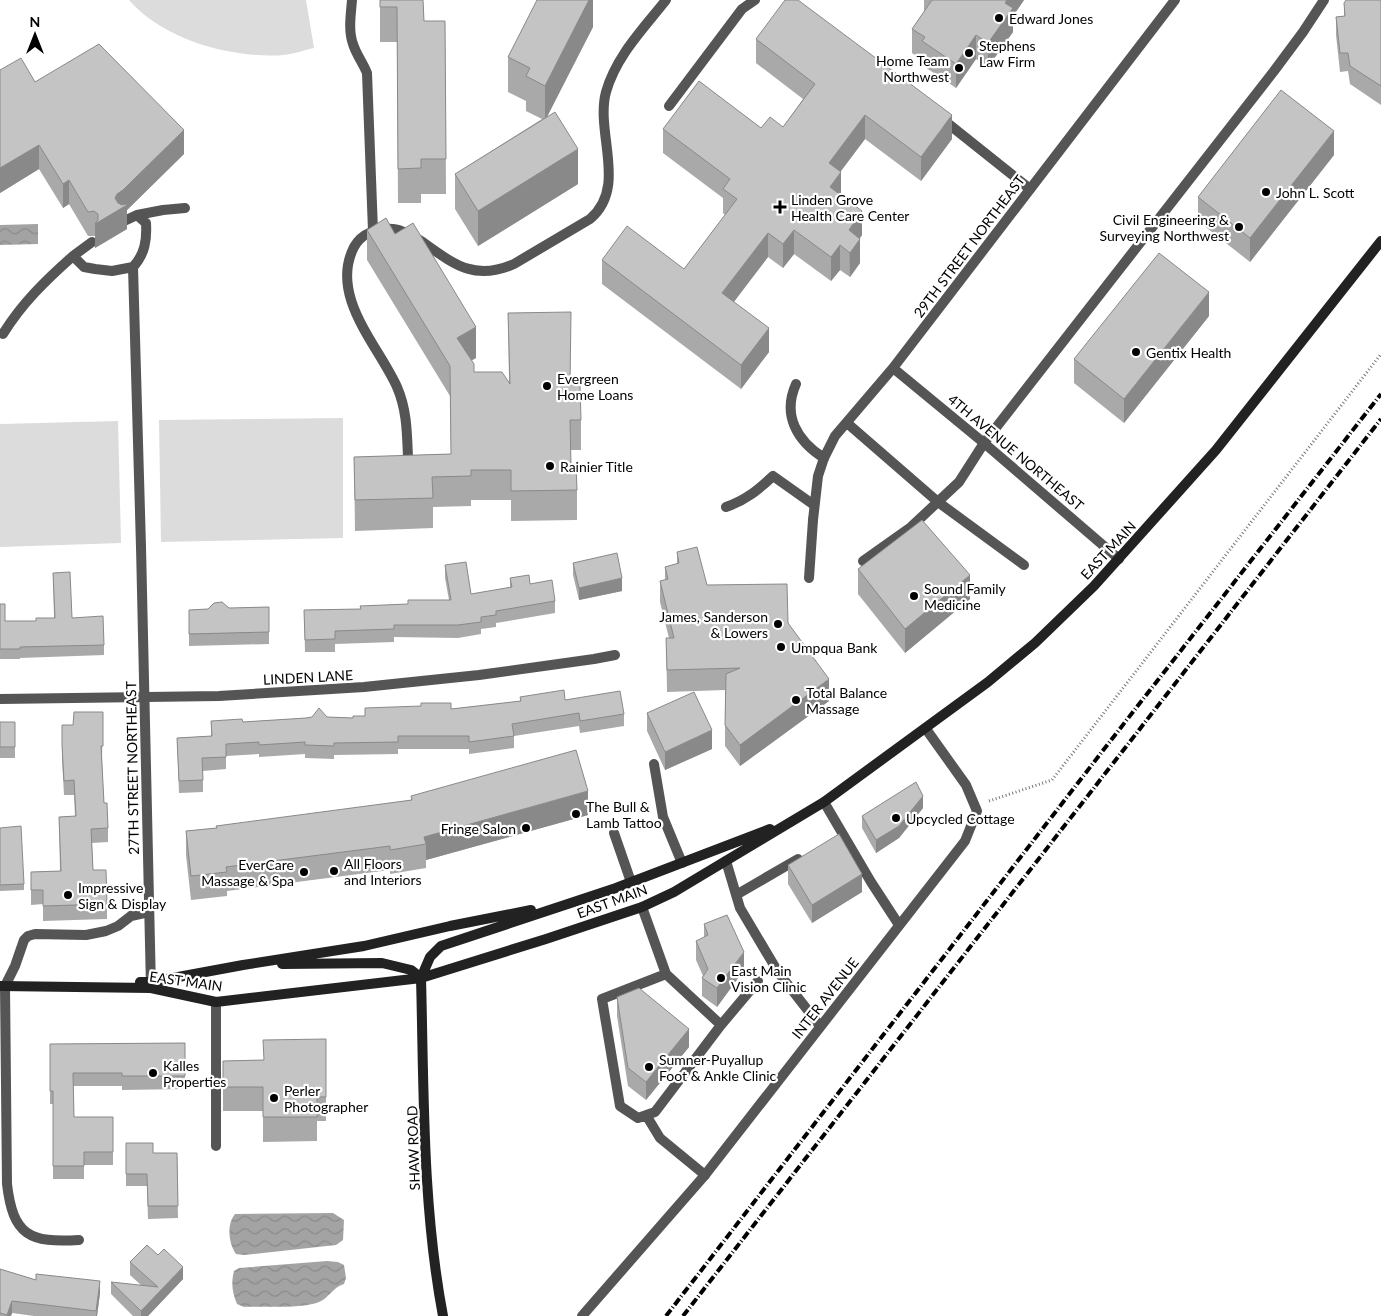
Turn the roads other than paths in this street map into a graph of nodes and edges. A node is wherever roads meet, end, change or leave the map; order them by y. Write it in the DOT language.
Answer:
graph roads {
  1 [pos="352,0"];
  2 [pos="666,0"];
  3 [pos="755,0"];
  4 [pos="1174,0"];
  5 [pos="1324,0"];
  6 [pos="668,106"];
  7 [pos="932,110"];
  8 [pos="1030,189"];
  9 [pos="185,208"];
  10 [pos="137,215"];
  11 [pos="122,222"];
  12 [pos="373,231"];
  13 [pos="1381,241"];
  14 [pos="92,242"];
  15 [pos="73,256"];
  16 [pos="133,267"];
  17 [pos="3,334"];
  18 [pos="893,368"];
  19 [pos="796,384"];
  20 [pos="846,423"];
  21 [pos="984,442"];
  22 [pos="408,458"];
  23 [pos="824,458"];
  24 [pos="938,502"];
  25 [pos="726,506"];
  26 [pos="814,506"];
  27 [pos="1119,559"];
  28 [pos="863,561"];
  29 [pos="1024,565"];
  30 [pos="808,578"];
  31 [pos="615,655"];
  32 [pos="144,697"];
  33 [pos="0,700"];
  34 [pos="926,729"];
  35 [pos="654,764"];
  36 [pos="824,802"];
  37 [pos="798,818"];
  38 [pos="614,833"];
  39 [pos="810,853"];
  40 [pos="726,861"];
  41 [pos="682,863"];
  42 [pos="631,882"];
  43 [pos="616,888"];
  44 [pos="736,894"];
  45 [pos="642,907"];
  46 [pos="149,912"];
  47 [pos="899,925"];
  48 [pos="243,965"];
  49 [pos="666,974"];
  50 [pos="421,978"];
  51 [pos="758,981"];
  52 [pos="151,985"];
  53 [pos="3,986"];
  54 [pos="216,1002"];
  55 [pos="721,1025"];
  56 [pos="820,1026"];
  57 [pos="646,1115"];
  58 [pos="216,1146"];
  59 [pos="705,1175"];
  60 [pos="79,1240"];
  61 [pos="442,1313"];
  62 [pos="582,1316"];
  1 -- 12 [label="street"];
  2 -- 12 [label="street"];
  3 -- 6 [label="street"];
  4 -- 8 [label="street, 29TH STREET NORTHEAST"];
  5 -- 21 [label="street"];
  7 -- 8 [label="street"];
  8 -- 18 [label="street, 29TH STREET NORTHEAST"];
  9 -- 10 [label="street"];
  10 -- 11 [label="street"];
  10 -- 16 [label="street"];
  12 -- 22 [label="street"];
  13 -- 27 [label="main road, EAST MAIN"];
  14 -- 15 [label="street"];
  15 -- 16 [label="street"];
  15 -- 17 [label="street"];
  16 -- 32 [label="street, 27TH STREET NORTHEAST"];
  18 -- 20 [label="street, 29TH STREET NORTHEAST"];
  18 -- 21 [label="street, 4TH AVENUE NORTHEAST"];
  19 -- 23 [label="street"];
  20 -- 23 [label="street, 29TH STREET NORTHEAST"];
  20 -- 24 [label="street"];
  21 -- 24 [label="street"];
  21 -- 27 [label="street, 4TH AVENUE NORTHEAST"];
  23 -- 26 [label="street, 29TH STREET NORTHEAST"];
  24 -- 28 [label="street"];
  24 -- 29 [label="street"];
  25 -- 26 [label="street"];
  26 -- 30 [label="street, 29TH STREET NORTHEAST"];
  27 -- 34 [label="main road, EAST MAIN"];
  31 -- 32 [label="street, LINDEN LANE"];
  32 -- 33 [label="street, LINDEN LANE"];
  32 -- 46 [label="street, 27TH STREET NORTHEAST"];
  34 -- 36 [label="main road, EAST MAIN"];
  34 -- 47 [label="street, INTER AVENUE"];
  35 -- 41 [label="street"];
  36 -- 37 [label="main road, EAST MAIN"];
  36 -- 47 [label="street"];
  37 -- 40 [label="main road, EAST MAIN"];
  37 -- 41 [label="main road, EAST MAIN"];
  38 -- 42 [label="street"];
  39 -- 44 [label="street"];
  40 -- 44 [label="street"];
  40 -- 45 [label="main road, EAST MAIN"];
  41 -- 42 [label="main road, EAST MAIN"];
  42 -- 43 [label="main road, EAST MAIN"];
  43 -- 48 [label="main road, EAST MAIN"];
  43 -- 50 [label="main road, EAST MAIN"];
  44 -- 56 [label="street"];
  45 -- 49 [label="street"];
  45 -- 50 [label="main road, EAST MAIN"];
  46 -- 52 [label="street, 27TH STREET NORTHEAST"];
  46 -- 53 [label="street"];
  47 -- 56 [label="street, INTER AVENUE"];
  48 -- 50 [label="main road, EAST MAIN"];
  48 -- 52 [label="main road, EAST MAIN"];
  49 -- 55 [label="street"];
  49 -- 57 [label="street"];
  50 -- 54 [label="main road, EAST MAIN"];
  50 -- 61 [label="main road, SHAW ROAD"];
  51 -- 55 [label="street"];
  52 -- 53 [label="main road, EAST MAIN"];
  52 -- 54 [label="main road, EAST MAIN"];
  53 -- 60 [label="street"];
  54 -- 58 [label="street"];
  55 -- 57 [label="street"];
  56 -- 59 [label="street, INTER AVENUE"];
  57 -- 59 [label="street"];
  59 -- 62 [label="street, INTER AVENUE"];
}
